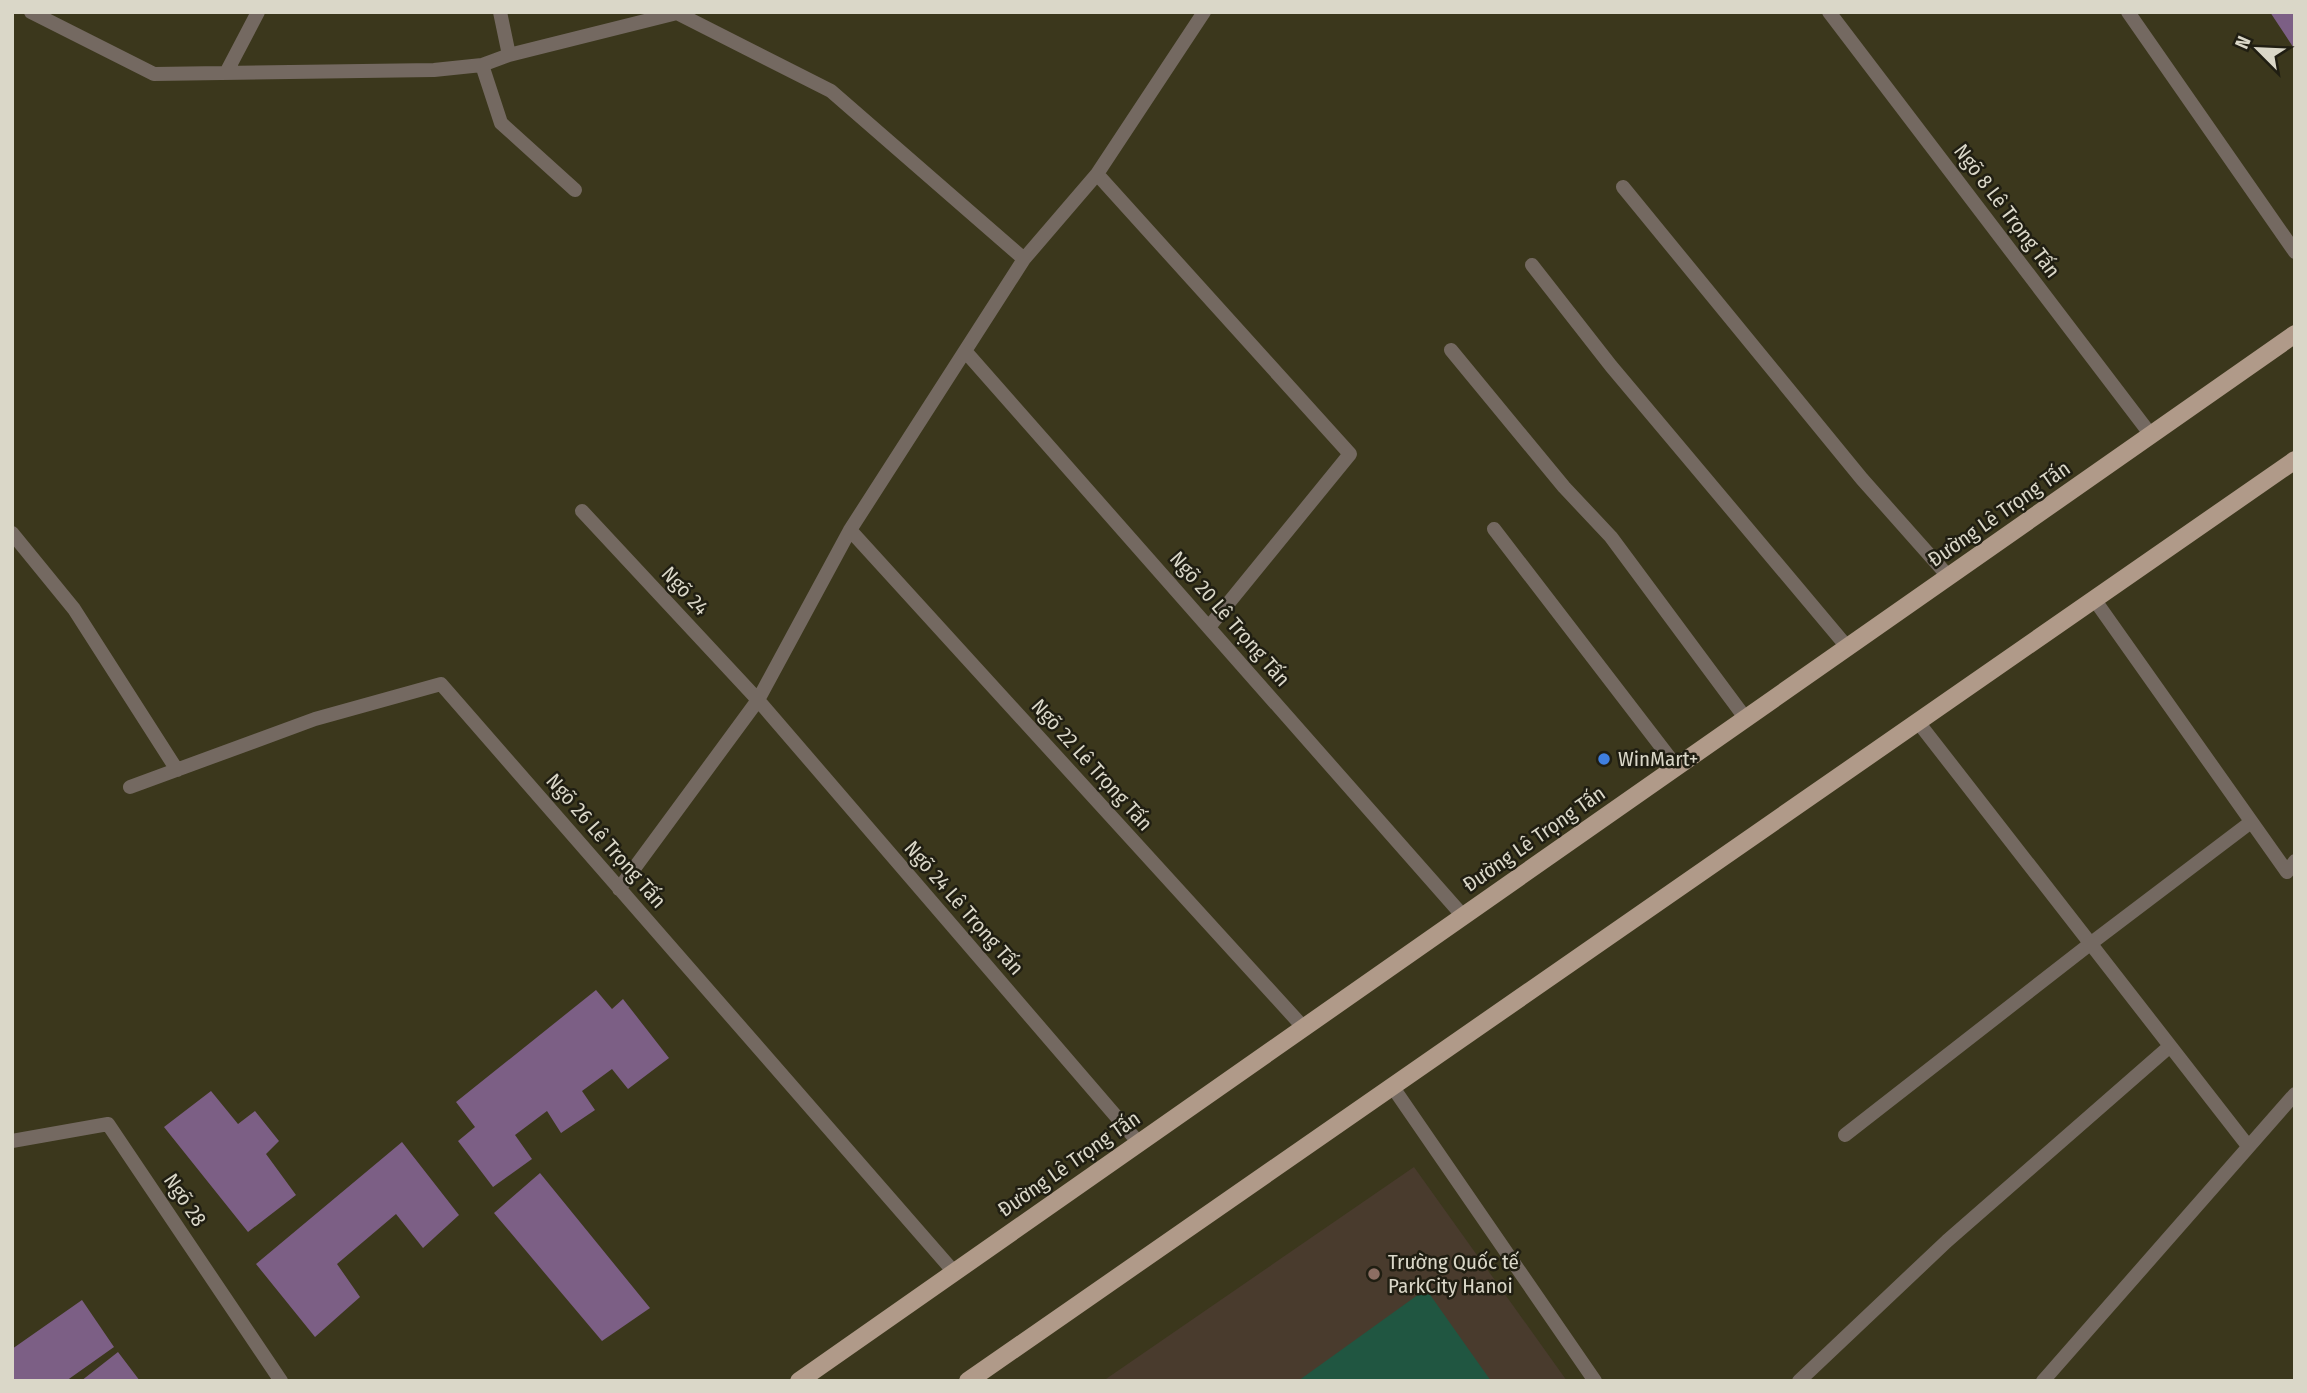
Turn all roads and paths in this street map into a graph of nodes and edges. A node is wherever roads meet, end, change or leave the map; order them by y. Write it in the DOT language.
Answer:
graph roads {
  1 [pos="31,12"];
  2 [pos="258,12"];
  3 [pos="500,12"];
  4 [pos="1204,12"];
  5 [pos="1829,12"];
  6 [pos="2128,12"];
  7 [pos="509,55"];
  8 [pos="482,65"];
  9 [pos="226,73"];
  10 [pos="1097,174"];
  11 [pos="1623,187"];
  12 [pos="575,190"];
  13 [pos="2295,252"];
  14 [pos="1024,259"];
  15 [pos="1532,265"];
  16 [pos="2295,334"];
  17 [pos="1451,350"];
  18 [pos="965,351"];
  19 [pos="2151,435"];
  20 [pos="2295,460"];
  21 [pos="582,511"];
  22 [pos="850,530"];
  23 [pos="1494,530"];
  24 [pos="12,533"];
  25 [pos="1949,577"];
  26 [pos="2094,599"];
  27 [pos="1209,627"];
  28 [pos="1848,648"];
  29 [pos="758,700"];
  30 [pos="1746,719"];
  31 [pos="1917,722"];
  32 [pos="1676,766"];
  33 [pos="177,770"];
  34 [pos="130,787"];
  35 [pos="2251,822"];
  36 [pos="2295,860"];
  37 [pos="620,889"];
  38 [pos="1463,916"];
  39 [pos="2090,944"];
  40 [pos="1304,1028"];
  41 [pos="2169,1047"];
  42 [pos="1392,1086"];
  43 [pos="2295,1094"];
  44 [pos="1845,1135"];
  45 [pos="12,1141"];
  46 [pos="1139,1143"];
  47 [pos="2248,1146"];
  48 [pos="954,1272"];
  49 [pos="981,1377"];
  50 [pos="281,1381"];
  51 [pos="799,1381"];
  52 [pos="1595,1381"];
  53 [pos="1800,1381"];
  54 [pos="2043,1381"];
  1 -- 9 [label="street"];
  2 -- 9 [label="street"];
  3 -- 7 [label="street"];
  4 -- 10 [label="street"];
  5 -- 19 [label="street, Ngõ 8 Lê Trọng Tấn"];
  6 -- 13 [label="street"];
  7 -- 8 [label="street"];
  7 -- 14 [label="street"];
  8 -- 9 [label="street"];
  8 -- 12 [label="street"];
  10 -- 14 [label="street"];
  10 -- 27 [label="street"];
  11 -- 25 [label="street"];
  14 -- 18 [label="street"];
  15 -- 28 [label="street"];
  16 -- 19 [label="main road, Đường Lê Trọng Tấn"];
  17 -- 30 [label="street"];
  18 -- 22 [label="street"];
  18 -- 27 [label="street, Ngõ 20 Lê Trọng Tấn"];
  19 -- 25 [label="main road, Đường Lê Trọng Tấn"];
  20 -- 26 [label="main road"];
  21 -- 29 [label="street, Ngõ 24"];
  22 -- 29 [label="street"];
  22 -- 40 [label="street, Ngõ 22 Lê Trọng Tấn"];
  23 -- 32 [label="street"];
  24 -- 33 [label="street"];
  25 -- 28 [label="main road, Đường Lê Trọng Tấn"];
  26 -- 31 [label="main road"];
  26 -- 35 [label="street"];
  27 -- 38 [label="street, Ngõ 20 Lê Trọng Tấn"];
  28 -- 30 [label="main road, Đường Lê Trọng Tấn"];
  29 -- 37 [label="street"];
  29 -- 46 [label="street, Ngõ 24 Lê Trọng Tấn"];
  30 -- 32 [label="main road, Đường Lê Trọng Tấn"];
  31 -- 39 [label="street"];
  31 -- 42 [label="main road"];
  32 -- 38 [label="main road, Đường Lê Trọng Tấn"];
  33 -- 34 [label="street, Ngõ 26 Lê Trọng Tấn"];
  33 -- 37 [label="street, Ngõ 26 Lê Trọng Tấn"];
  35 -- 36 [label="street"];
  35 -- 39 [label="street"];
  37 -- 48 [label="street, Ngõ 26 Lê Trọng Tấn"];
  38 -- 40 [label="main road, Đường Lê Trọng Tấn"];
  39 -- 41 [label="street"];
  39 -- 44 [label="street"];
  40 -- 46 [label="main road, Đường Lê Trọng Tấn"];
  41 -- 47 [label="street"];
  41 -- 53 [label="street"];
  42 -- 49 [label="main road"];
  42 -- 52 [label="street"];
  43 -- 47 [label="street"];
  45 -- 50 [label="street, Ngõ 28"];
  46 -- 48 [label="main road, Đường Lê Trọng Tấn"];
  47 -- 54 [label="street"];
  48 -- 51 [label="main road, Đường Lê Trọng Tấn"];
}
